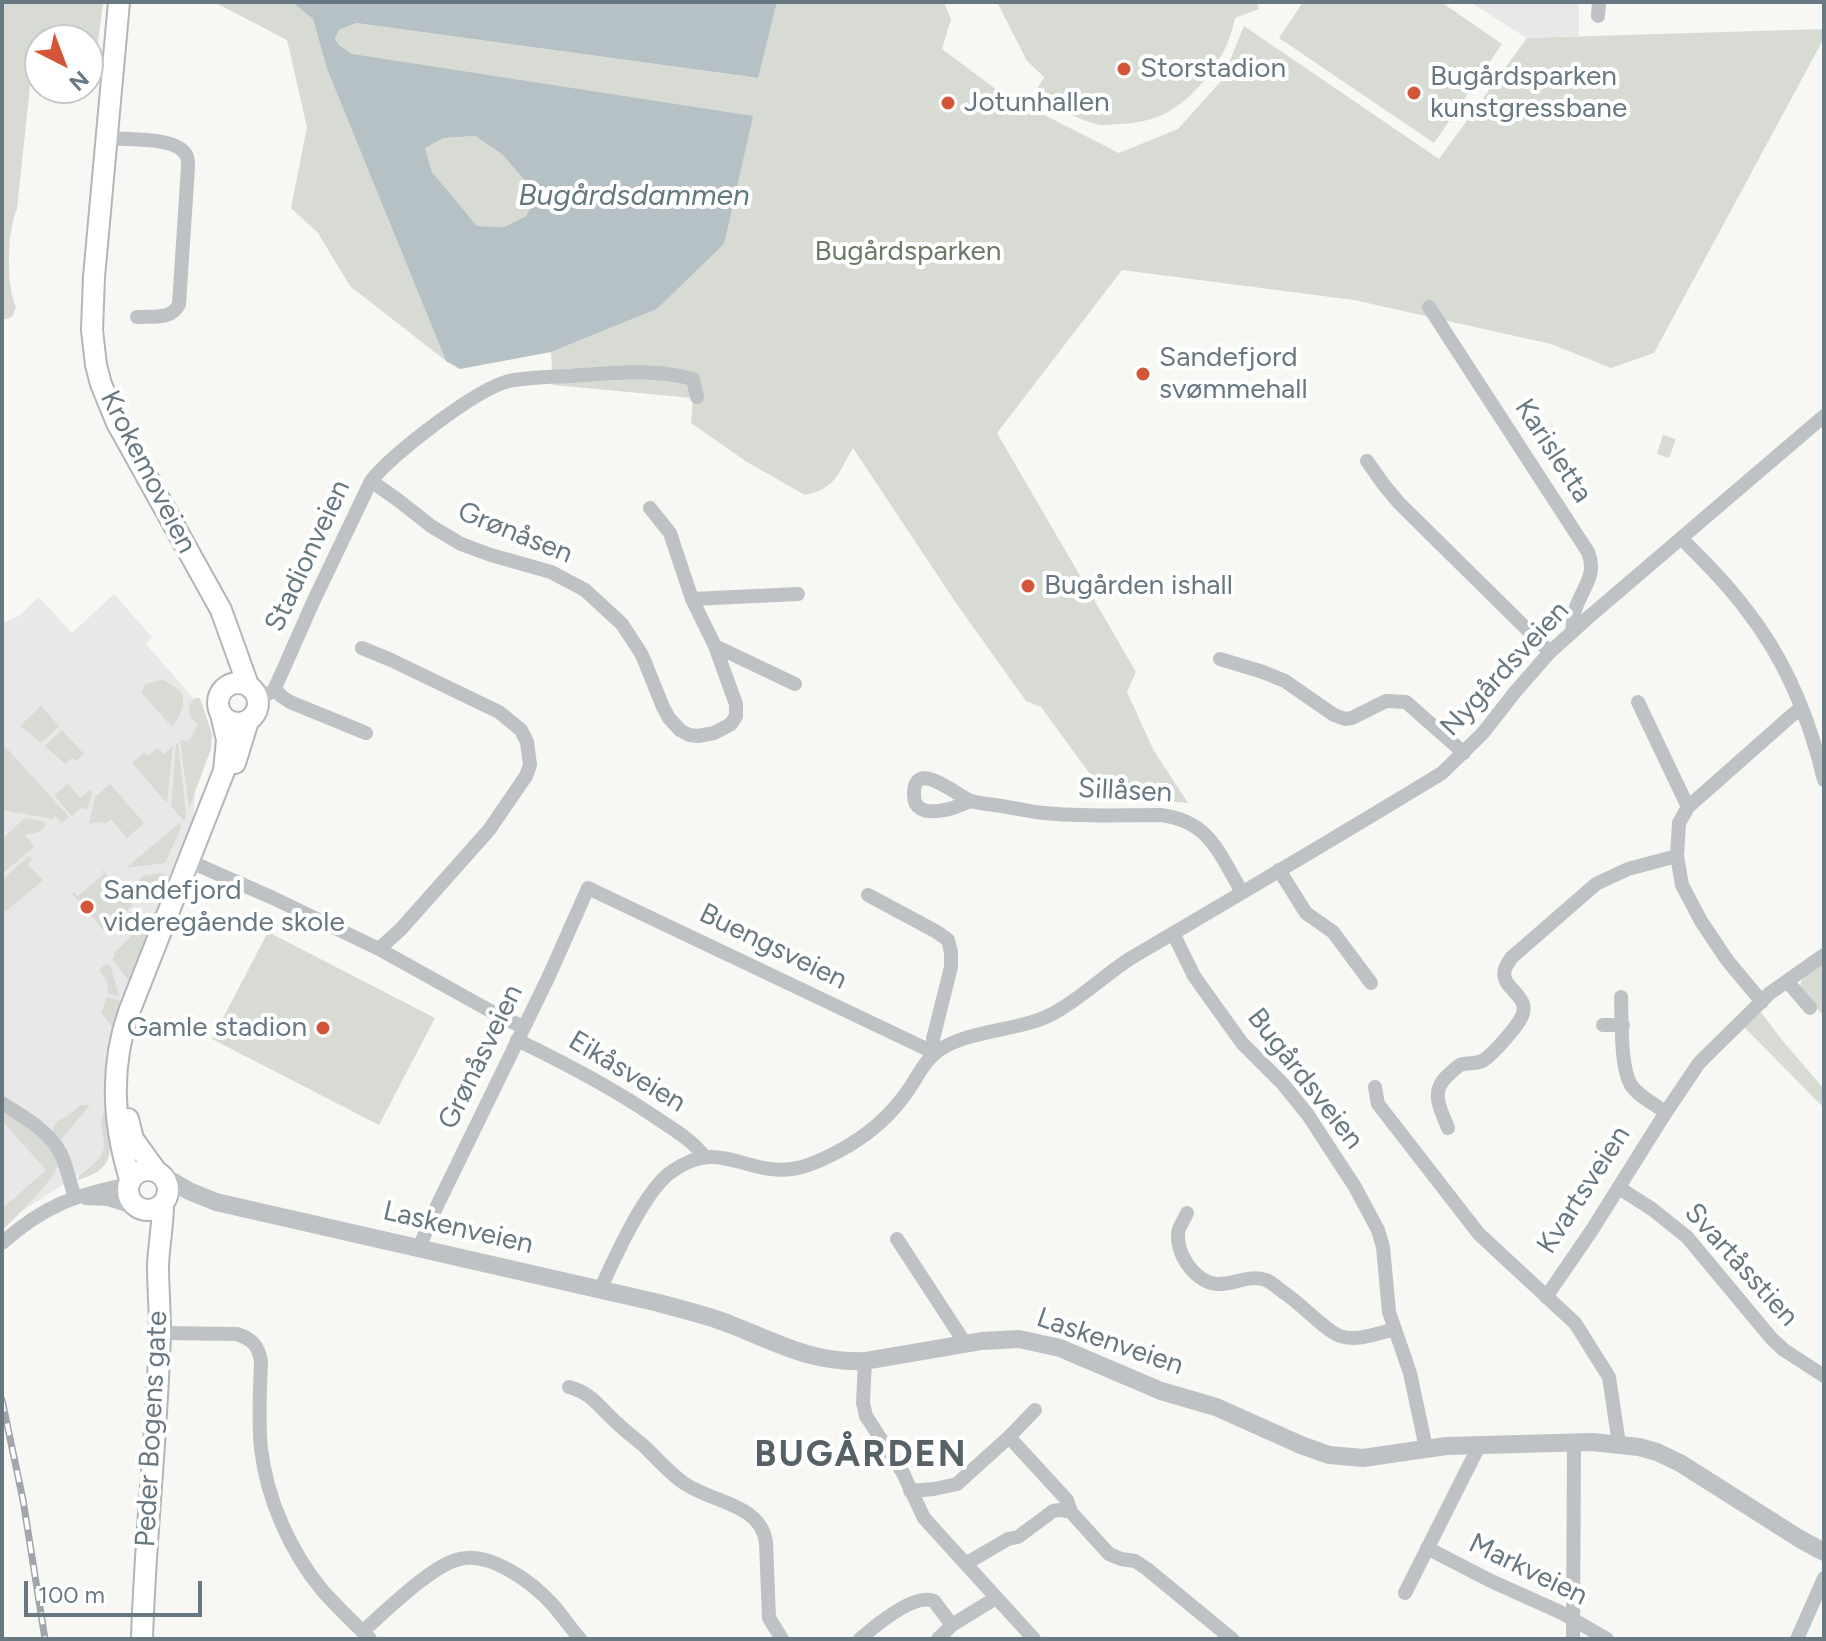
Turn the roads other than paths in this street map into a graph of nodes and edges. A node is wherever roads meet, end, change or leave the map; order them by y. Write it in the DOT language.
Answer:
graph roads {
  1 [pos="119,2"];
  2 [pos="106,138"];
  3 [pos="1429,307"];
  4 [pos="137,317"];
  5 [pos="697,397"];
  6 [pos="1824,416"];
  7 [pos="1367,461"];
  8 [pos="371,481"];
  9 [pos="650,508"];
  10 [pos="1682,539"];
  11 [pos="798,594"];
  12 [pos="692,599"];
  13 [pos="221,610"];
  14 [pos="1572,632"];
  15 [pos="715,646"];
  16 [pos="362,648"];
  17 [pos="1550,652"];
  18 [pos="1220,659"];
  19 [pos="795,684"];
  20 [pos="261,690"];
  21 [pos="221,692"];
  22 [pos="1638,702"];
  23 [pos="1801,708"];
  24 [pos="221,714"];
  25 [pos="248,721"];
  26 [pos="366,733"];
  27 [pos="1464,753"];
  28 [pos="1824,780"];
  29 [pos="970,801"];
  30 [pos="1688,807"];
  31 [pos="1677,856"];
  32 [pos="198,865"];
  33 [pos="1279,870"];
  34 [pos="588,888"];
  35 [pos="1242,892"];
  36 [pos="868,895"];
  37 [pos="1173,933"];
  38 [pos="379,949"];
  39 [pos="1824,955"];
  40 [pos="1787,981"];
  41 [pos="1371,983"];
  42 [pos="1621,997"];
  43 [pos="1762,1002"];
  44 [pos="1810,1008"];
  45 [pos="1603,1025"];
  46 [pos="1623,1025"];
  47 [pos="520,1033"];
  48 [pos="935,1053"];
  49 [pos="1375,1087"];
  50 [pos="2,1103"];
  51 [pos="1666,1112"];
  52 [pos="1448,1128"];
  53 [pos="704,1156"];
  54 [pos="160,1174"];
  55 [pos="129,1181"];
  56 [pos="1619,1188"];
  57 [pos="76,1197"];
  58 [pos="216,1202"];
  59 [pos="164,1203"];
  60 [pos="138,1208"];
  61 [pos="1187,1213"];
  62 [pos="897,1239"];
  63 [pos="2,1243"];
  64 [pos="419,1248"];
  65 [pos="158,1266"];
  66 [pos="600,1290"];
  67 [pos="1546,1297"];
  68 [pos="1395,1329"];
  69 [pos="160,1333"];
  70 [pos="965,1343"];
  71 [pos="865,1361"];
  72 [pos="1824,1376"];
  73 [pos="569,1387"];
  74 [pos="1035,1410"];
  75 [pos="1009,1437"];
  76 [pos="1574,1443"];
  77 [pos="1619,1444"];
  78 [pos="1479,1446"];
  79 [pos="1426,1448"];
  80 [pos="910,1491"];
  81 [pos="1071,1512"];
  82 [pos="1427,1548"];
  83 [pos="1824,1552"];
  84 [pos="967,1563"];
  85 [pos="1824,1578"];
  86 [pos="1405,1593"];
  87 [pos="996,1598"];
  88 [pos="1573,1618"];
  89 [pos="952,1625"];
  90 [pos="367,1635"];
  91 [pos="142,1639"];
  92 [pos="580,1639"];
  93 [pos="782,1639"];
  94 [pos="860,1639"];
  95 [pos="938,1639"];
  96 [pos="1034,1639"];
  97 [pos="1232,1639"];
  98 [pos="1573,1639"];
  99 [pos="1607,1639"];
  100 [pos="1797,1639"];
  1 -- 2 [label="main road, Krokemoveien"];
  2 -- 4 [label="street"];
  2 -- 13 [label="main road, Krokemoveien"];
  3 -- 14 [label="street, Karisletta"];
  5 -- 8 [label="street, Stadionveien"];
  6 -- 10 [label="street, Nygårdsveien"];
  7 -- 17 [label="street"];
  8 -- 15 [label="street, Grønåsen"];
  8 -- 20 [label="street, Stadionveien"];
  9 -- 12 [label="street, Grønåsen"];
  10 -- 14 [label="street, Nygårdsveien"];
  10 -- 23 [label="street"];
  11 -- 12 [label="street"];
  12 -- 15 [label="street, Grønåsen"];
  13 -- 20 [label="main road, Krokemoveien"];
  13 -- 21 [label="main road, Krokemoveien"];
  14 -- 17 [label="street, Nygårdsveien"];
  15 -- 19 [label="street"];
  16 -- 38 [label="street"];
  17 -- 27 [label="street, Nygårdsveien"];
  18 -- 27 [label="street"];
  20 -- 21 [label="main road"];
  20 -- 25 [label="main road"];
  20 -- 26 [label="street"];
  21 -- 24 [label="main road, Krokemoveien"];
  22 -- 30 [label="street"];
  23 -- 28 [label="street"];
  23 -- 30 [label="street"];
  24 -- 25 [label="main road"];
  24 -- 55 [label="main road, Krokemoveien"];
  25 -- 32 [label="main road"];
  27 -- 33 [label="street, Nygårdsveien"];
  29 -- 35 [label="street, Sillåsen"];
  30 -- 31 [label="street"];
  31 -- 43 [label="street"];
  31 -- 52 [label="street"];
  32 -- 38 [label="street, Eikåsveien"];
  32 -- 54 [label="main road"];
  33 -- 35 [label="street, Nygårdsveien"];
  33 -- 41 [label="street"];
  34 -- 47 [label="street, Grønåsveien"];
  34 -- 48 [label="street, Buengsveien"];
  35 -- 37 [label="street, Nygårdsveien"];
  36 -- 48 [label="street"];
  37 -- 48 [label="street, Nygårdsveien"];
  37 -- 68 [label="street, Bugårdsveien"];
  38 -- 47 [label="street, Eikåsveien"];
  39 -- 40 [label="street, Kvartsveien"];
  40 -- 43 [label="street, Kvartsveien"];
  40 -- 44 [label="street"];
  42 -- 46 [label="street, Kvartsveien"];
  43 -- 51 [label="street, Kvartsveien"];
  45 -- 46 [label="street"];
  46 -- 51 [label="street, Kvartsveien"];
  47 -- 53 [label="street, Eikåsveien"];
  47 -- 64 [label="street, Grønåsveien"];
  48 -- 53 [label="street"];
  49 -- 67 [label="street"];
  50 -- 57 [label="street"];
  51 -- 56 [label="street, Kvartsveien"];
  53 -- 66 [label="street"];
  54 -- 55 [label="main road"];
  54 -- 58 [label="street, Laskenveien"];
  54 -- 59 [label="main road"];
  55 -- 57 [label="street"];
  55 -- 60 [label="main road"];
  56 -- 67 [label="street, Kvartsveien"];
  56 -- 72 [label="street, Svartåsstien"];
  57 -- 60 [label="street"];
  57 -- 63 [label="street"];
  58 -- 59 [label="street, Laskenveien"];
  58 -- 64 [label="street, Laskenveien"];
  59 -- 60 [label="main road"];
  59 -- 65 [label="main road, Peder Bogens gate"];
  60 -- 65 [label="main road, Peder Bogens gate"];
  61 -- 68 [label="street"];
  62 -- 70 [label="street"];
  64 -- 66 [label="street, Laskenveien"];
  65 -- 69 [label="main road, Peder Bogens gate"];
  66 -- 71 [label="street, Laskenveien"];
  67 -- 77 [label="street"];
  68 -- 79 [label="street, Bugårdsveien"];
  69 -- 90 [label="street"];
  69 -- 91 [label="main road, Peder Bogens gate"];
  70 -- 71 [label="street, Laskenveien"];
  70 -- 79 [label="street, Laskenveien"];
  71 -- 80 [label="street"];
  73 -- 93 [label="street"];
  74 -- 75 [label="street"];
  75 -- 80 [label="street"];
  75 -- 81 [label="street"];
  76 -- 77 [label="street, Laskenveien"];
  76 -- 78 [label="street, Laskenveien"];
  76 -- 88 [label="street"];
  77 -- 83 [label="street, Laskenveien"];
  78 -- 79 [label="street, Laskenveien"];
  78 -- 82 [label="street, Markveien"];
  80 -- 84 [label="street"];
  81 -- 84 [label="street"];
  81 -- 97 [label="street"];
  82 -- 86 [label="street, Markveien"];
  82 -- 88 [label="street, Markveien"];
  84 -- 87 [label="street"];
  85 -- 100 [label="street"];
  87 -- 89 [label="street"];
  87 -- 96 [label="street"];
  88 -- 98 [label="street"];
  88 -- 99 [label="street, Markveien"];
  89 -- 94 [label="street"];
  89 -- 95 [label="street"];
  90 -- 92 [label="street"];
}
